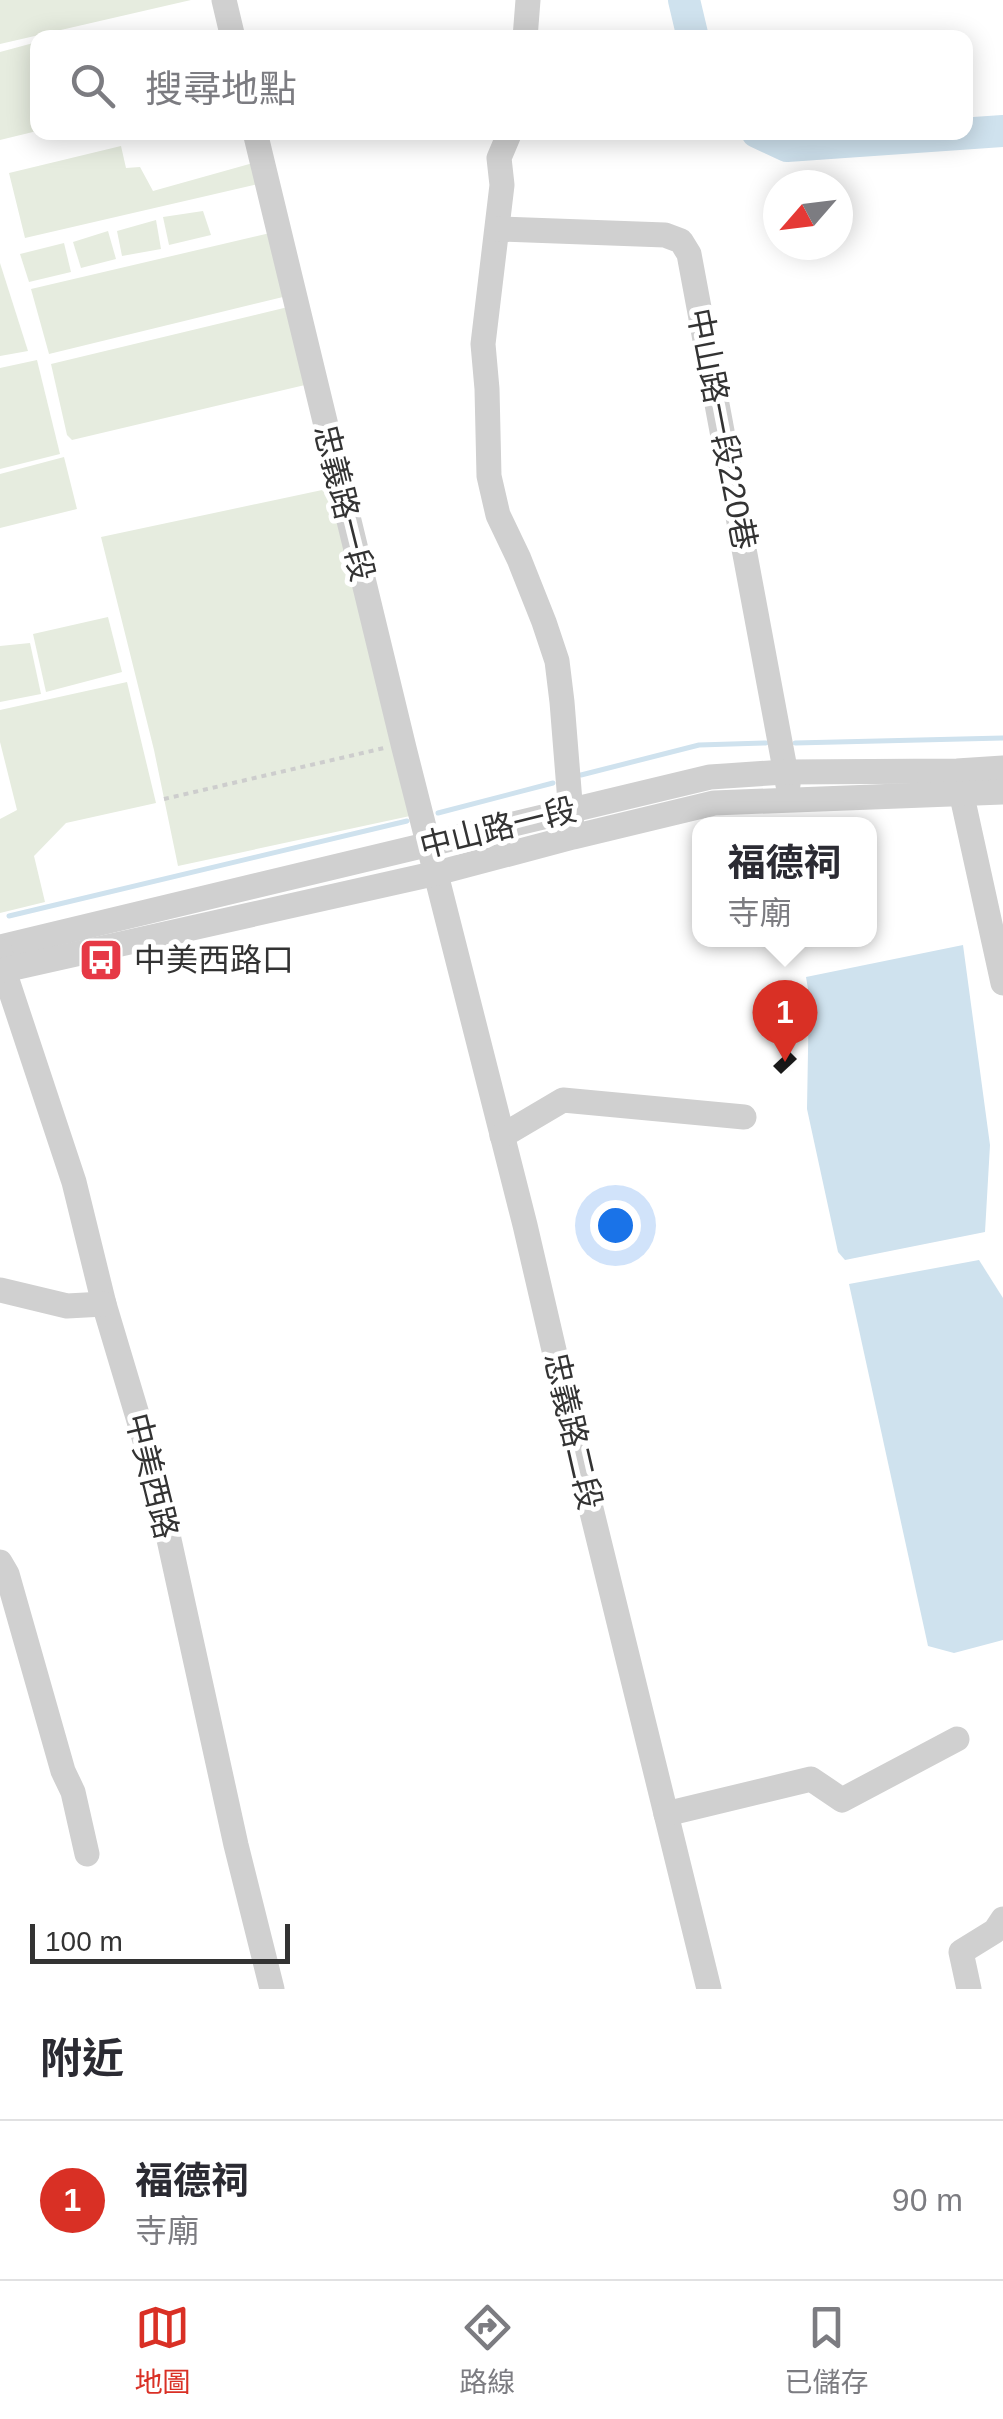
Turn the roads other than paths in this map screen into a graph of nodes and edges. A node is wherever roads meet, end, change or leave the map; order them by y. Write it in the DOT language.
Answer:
graph roads {
  1 [pos="224,0"];
  2 [pos="528,0"];
  3 [pos="231,30"];
  4 [pos="526,30"];
  5 [pos="258,140"];
  6 [pos="507,140"];
  7 [pos="498,230"];
  8 [pos="1003,768"];
  9 [pos="786,772"];
  10 [pos="958,782"];
  11 [pos="1003,792"];
  12 [pos="792,800"];
  13 [pos="569,810"];
  14 [pos="573,836"];
  15 [pos="430,846"];
  16 [pos="437,873"];
  17 [pos="1,960"];
  18 [pos="1003,983"];
  19 [pos="744,1118"];
  20 [pos="502,1136"];
  21 [pos="0,1290"];
  22 [pos="104,1304"];
  23 [pos="0,1562"];
  24 [pos="957,1740"];
  25 [pos="666,1814"];
  26 [pos="87,1854"];
  27 [pos="1003,1919"];
  28 [pos="272,1989"];
  29 [pos="710,1989"];
  30 [pos="969,1989"];
  1 -- 3 [label="street"];
  2 -- 4 [label="street"];
  5 -- 15 [label="street, 忠義路一段"];
  6 -- 7 [label="street"];
  7 -- 9 [label="street, 中山路一段220巷"];
  7 -- 13 [label="street"];
  8 -- 10 [label="street, 中山路一段"];
  9 -- 10 [label="street, 中山路一段"];
  9 -- 12 [label="street, 中山路一段220巷"];
  9 -- 13 [label="street, 中山路一段"];
  10 -- 11 [label="street, 中山路一段"];
  10 -- 12 [label="street, 中山路一段"];
  10 -- 18 [label="street"];
  12 -- 14 [label="street, 中山路一段"];
  13 -- 14 [label="street"];
  13 -- 15 [label="street, 中山路一段"];
  14 -- 16 [label="street, 中山路一段"];
  15 -- 16 [label="street, 忠義路一段"];
  15 -- 17 [label="street, 中山路一段"];
  16 -- 17 [label="street, 中山路一段"];
  16 -- 20 [label="street, 忠義路二段"];
  17 -- 22 [label="street, 中美西路"];
  19 -- 20 [label="street"];
  20 -- 25 [label="street, 忠義路二段"];
  21 -- 22 [label="street"];
  22 -- 28 [label="street, 中美西路"];
  23 -- 26 [label="street"];
  24 -- 25 [label="street"];
  25 -- 29 [label="street, 忠義路二段"];
  27 -- 30 [label="street"];
}
